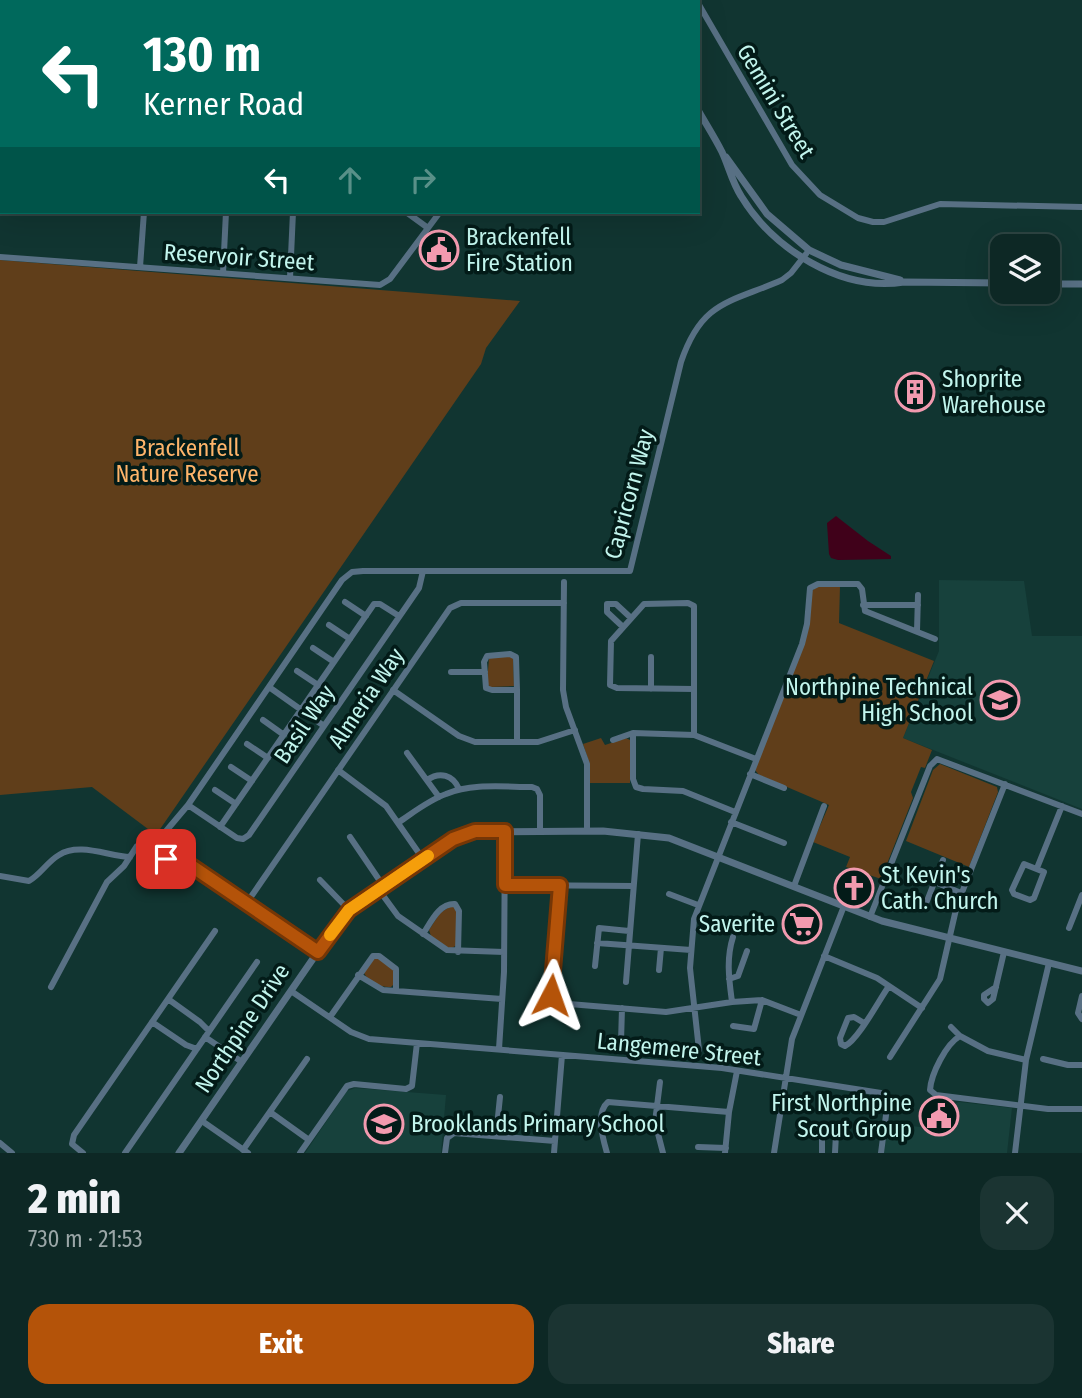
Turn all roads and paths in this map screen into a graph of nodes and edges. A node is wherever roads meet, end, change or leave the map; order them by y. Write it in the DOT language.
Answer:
graph roads {
  1 [pos="700,7"];
  2 [pos="700,114"];
  3 [pos="723,154"];
  4 [pos="1082,207"];
  5 [pos="144,214"];
  6 [pos="226,214"];
  7 [pos="293,214"];
  8 [pos="409,214"];
  9 [pos="438,214"];
  10 [pos="428,228"];
  11 [pos="809,250"];
  12 [pos="0,257"];
  13 [pos="803,258"];
  14 [pos="140,267"];
  15 [pos="223,273"];
  16 [pos="290,278"];
  17 [pos="904,282"];
  18 [pos="990,283"];
  19 [pos="1060,284"];
  20 [pos="1082,284"];
  21 [pos="423,571"];
  22 [pos="564,582"];
  23 [pos="918,595"];
  24 [pos="345,601"];
  25 [pos="564,603"];
  26 [pos="863,604"];
  27 [pos="918,605"];
  28 [pos="366,615"];
  29 [pos="399,616"];
  30 [pos="631,618"];
  31 [pos="329,625"];
  32 [pos="623,627"];
  33 [pos="917,632"];
  34 [pos="350,639"];
  35 [pos="935,639"];
  36 [pos="313,648"];
  37 [pos="652,657"];
  38 [pos="334,662"];
  39 [pos="297,671"];
  40 [pos="451,672"];
  41 [pos="485,672"];
  42 [pos="318,685"];
  43 [pos="268,687"];
  44 [pos="651,689"];
  45 [pos="694,689"];
  46 [pos="393,690"];
  47 [pos="517,690"];
  48 [pos="301,710"];
  49 [pos="263,720"];
  50 [pos="324,726"];
  51 [pos="575,730"];
  52 [pos="633,733"];
  53 [pos="284,735"];
  54 [pos="694,735"];
  55 [pos="613,740"];
  56 [pos="517,742"];
  57 [pos="247,744"];
  58 [pos="407,753"];
  59 [pos="268,758"];
  60 [pos="756,760"];
  61 [pos="231,767"];
  62 [pos="338,770"];
  63 [pos="750,774"];
  64 [pos="427,780"];
  65 [pos="252,781"];
  66 [pos="1004,784"];
  67 [pos="784,788"];
  68 [pos="459,789"];
  69 [pos="215,790"];
  70 [pos="439,797"];
  71 [pos="236,804"];
  72 [pos="188,805"];
  73 [pos="824,806"];
  74 [pos="1062,806"];
  75 [pos="735,812"];
  76 [pos="1082,814"];
  77 [pos="178,818"];
  78 [pos="399,822"];
  79 [pos="731,822"];
  80 [pos="220,827"];
  81 [pos="505,831"];
  82 [pos="540,831"];
  83 [pos="587,831"];
  84 [pos="638,834"];
  85 [pos="161,836"];
  86 [pos="349,837"];
  87 [pos="172,840"];
  88 [pos="784,843"];
  89 [pos="152,845"];
  90 [pos="176,847"];
  91 [pos="718,856"];
  92 [pos="130,857"];
  93 [pos="170,858"];
  94 [pos="424,859"];
  95 [pos="943,860"];
  96 [pos="190,865"];
  97 [pos="1037,868"];
  98 [pos="0,876"];
  99 [pos="320,880"];
  100 [pos="935,882"];
  101 [pos="505,885"];
  102 [pos="560,885"];
  103 [pos="633,886"];
  104 [pos="794,886"];
  105 [pos="381,888"];
  106 [pos="961,893"];
  107 [pos="669,894"];
  108 [pos="1082,895"];
  109 [pos="928,901"];
  110 [pos="246,904"];
  111 [pos="698,905"];
  112 [pos="844,906"];
  113 [pos="349,910"];
  114 [pos="870,917"];
  115 [pos="1069,928"];
  116 [pos="215,931"];
  117 [pos="629,931"];
  118 [pos="423,934"];
  119 [pos="733,937"];
  120 [pos="949,938"];
  121 [pos="597,943"];
  122 [pos="628,945"];
  123 [pos="661,947"];
  124 [pos="691,950"];
  125 [pos="747,951"];
  126 [pos="318,952"];
  127 [pos="458,952"];
  128 [pos="504,952"];
  129 [pos="1004,952"];
  130 [pos="824,956"];
  131 [pos="257,962"];
  132 [pos="1049,963"];
  133 [pos="595,966"];
  134 [pos="659,970"];
  135 [pos="1082,971"];
  136 [pos="358,975"];
  137 [pos="729,979"];
  138 [pos="626,982"];
  139 [pos="889,986"];
  140 [pos="51,987"];
  141 [pos="996,987"];
  142 [pos="291,991"];
  143 [pos="396,991"];
  144 [pos="1082,996"];
  145 [pos="168,999"];
  146 [pos="502,999"];
  147 [pos="762,1000"];
  148 [pos="732,1002"];
  149 [pos="694,1007"];
  150 [pos="622,1008"];
  151 [pos="922,1008"];
  152 [pos="801,1015"];
  153 [pos="330,1017"];
  154 [pos="1082,1019"];
  155 [pos="152,1022"];
  156 [pos="864,1023"];
  157 [pos="733,1026"];
  158 [pos="951,1027"];
  159 [pos="207,1034"];
  160 [pos="960,1035"];
  161 [pos="621,1042"];
  162 [pos="417,1043"];
  163 [pos="197,1049"];
  164 [pos="499,1049"];
  165 [pos="699,1050"];
  166 [pos="562,1055"];
  167 [pos="890,1057"];
  168 [pos="307,1059"];
  169 [pos="1043,1059"];
  170 [pos="1026,1060"];
  171 [pos="242,1062"];
  172 [pos="1082,1065"];
  173 [pos="737,1071"];
  174 [pos="784,1078"];
  175 [pos="660,1082"];
  176 [pos="500,1097"];
  177 [pos="1020,1105"];
  178 [pos="657,1106"];
  179 [pos="1082,1109"];
  180 [pos="270,1112"];
  181 [pos="729,1112"];
  182 [pos="202,1121"];
  183 [pos="496,1136"];
  184 [pos="309,1140"];
  185 [pos="555,1142"];
  186 [pos="0,1143"];
  187 [pos="235,1144"];
  188 [pos="698,1147"];
  189 [pos="726,1151"];
  190 [pos="246,1152"];
  191 [pos="12,1153"];
  192 [pos="83,1153"];
  193 [pos="125,1153"];
  194 [pos="179,1153"];
  195 [pos="229,1153"];
  196 [pos="300,1153"];
  197 [pos="445,1153"];
  198 [pos="554,1153"];
  199 [pos="607,1153"];
  200 [pos="663,1153"];
  201 [pos="774,1153"];
  202 [pos="822,1153"];
  203 [pos="835,1153"];
  204 [pos="881,1153"];
  205 [pos="1015,1153"];
  1 -- 4 [label="street, Gemini Street"];
  2 -- 3 [label="street"];
  3 -- 11 [label="street"];
  3 -- 13 [label="street"];
  5 -- 14 [label="street"];
  6 -- 15 [label="street"];
  7 -- 16 [label="street"];
  8 -- 10 [label="street"];
  9 -- 10 [label="street, Reservoir Street"];
  10 -- 16 [label="street, Reservoir Street"];
  11 -- 13 [label="street"];
  11 -- 17 [label="street"];
  12 -- 14 [label="street, Reservoir Street"];
  13 -- 17 [label="street"];
  13 -- 21 [label="street, Capricorn Way"];
  14 -- 15 [label="street, Reservoir Street"];
  15 -- 16 [label="street, Reservoir Street"];
  17 -- 18 [label="street"];
  19 -- 20 [label="street"];
  21 -- 29 [label="street, Basil Way"];
  21 -- 43 [label="street, Capricorn Way"];
  22 -- 25 [label="street"];
  23 -- 27 [label="street"];
  24 -- 28 [label="street"];
  25 -- 46 [label="street, Almeria Way"];
  25 -- 51 [label="street"];
  26 -- 27 [label="street"];
  26 -- 33 [label="street"];
  26 -- 60 [label="street"];
  27 -- 33 [label="street"];
  28 -- 29 [label="street"];
  28 -- 34 [label="street"];
  29 -- 50 [label="street, Basil Way"];
  30 -- 32 [label="street"];
  30 -- 32 [label="street"];
  30 -- 45 [label="street"];
  31 -- 34 [label="street"];
  32 -- 44 [label="street"];
  33 -- 35 [label="street"];
  34 -- 38 [label="street"];
  36 -- 38 [label="street"];
  37 -- 44 [label="street"];
  38 -- 42 [label="street"];
  39 -- 42 [label="street"];
  40 -- 41 [label="street"];
  41 -- 47 [label="street"];
  41 -- 47 [label="street"];
  42 -- 48 [label="street"];
  43 -- 48 [label="street"];
  43 -- 72 [label="street"];
  44 -- 45 [label="street"];
  45 -- 54 [label="street"];
  46 -- 56 [label="street"];
  46 -- 62 [label="street, Almeria Way"];
  47 -- 56 [label="street"];
  48 -- 50 [label="street"];
  48 -- 53 [label="street"];
  49 -- 53 [label="street"];
  50 -- 80 [label="street, Basil Way"];
  51 -- 56 [label="street"];
  51 -- 83 [label="street"];
  52 -- 54 [label="street"];
  52 -- 55 [label="street"];
  52 -- 75 [label="street"];
  53 -- 59 [label="street"];
  54 -- 60 [label="street"];
  57 -- 59 [label="street"];
  58 -- 64 [label="street"];
  59 -- 65 [label="street"];
  60 -- 63 [label="street"];
  61 -- 65 [label="street"];
  62 -- 78 [label="street"];
  62 -- 110 [label="street, Almeria Way"];
  63 -- 67 [label="street"];
  63 -- 75 [label="street"];
  64 -- 68 [label="street"];
  64 -- 70 [label="street"];
  65 -- 71 [label="street"];
  66 -- 74 [label="street"];
  66 -- 106 [label="street"];
  66 -- 114 [label="street"];
  68 -- 70 [label="street"];
  68 -- 82 [label="street"];
  69 -- 71 [label="street"];
  70 -- 78 [label="street"];
  71 -- 80 [label="street"];
  72 -- 77 [label="street"];
  72 -- 80 [label="street, Basil Way"];
  73 -- 104 [label="street"];
  74 -- 76 [label="street"];
  74 -- 97 [label="street"];
  75 -- 79 [label="street"];
  77 -- 85 [label="street"];
  77 -- 87 [label="street"];
  78 -- 94 [label="street"];
  79 -- 88 [label="street"];
  79 -- 91 [label="street"];
  81 -- 82 [label="street, Northpine Drive"];
  81 -- 94 [label="street, Northpine Drive"];
  81 -- 101 [label="street"];
  82 -- 83 [label="street, Northpine Drive"];
  83 -- 84 [label="street, Northpine Drive"];
  84 -- 91 [label="street, Northpine Drive"];
  84 -- 103 [label="street"];
  85 -- 87 [label="street"];
  85 -- 89 [label="street"];
  86 -- 105 [label="street"];
  87 -- 90 [label="street"];
  89 -- 92 [label="street"];
  89 -- 93 [label="street"];
  90 -- 93 [label="street"];
  90 -- 96 [label="street"];
  91 -- 104 [label="street, Northpine Drive"];
  91 -- 111 [label="street"];
  92 -- 98 [label="street"];
  92 -- 140 [label="street"];
  93 -- 96 [label="street"];
  94 -- 105 [label="street, Northpine Drive"];
  95 -- 100 [label="street"];
  96 -- 110 [label="street"];
  97 -- 97 [label="street"];
  99 -- 113 [label="street"];
  100 -- 106 [label="street"];
  100 -- 109 [label="street"];
  101 -- 102 [label="street"];
  101 -- 128 [label="street"];
  102 -- 103 [label="street"];
  102 -- 150 [label="street"];
  103 -- 117 [label="street"];
  104 -- 112 [label="street, Northpine Drive"];
  105 -- 113 [label="street, Northpine Drive"];
  105 -- 118 [label="street"];
  106 -- 120 [label="street"];
  107 -- 111 [label="street"];
  108 -- 115 [label="street"];
  110 -- 126 [label="street"];
  111 -- 124 [label="street"];
  112 -- 114 [label="street, Northpine Drive"];
  112 -- 130 [label="street"];
  113 -- 126 [label="street, Northpine Drive"];
  114 -- 120 [label="street, Northpine Drive"];
  116 -- 145 [label="street"];
  117 -- 121 [label="street"];
  117 -- 122 [label="street"];
  118 -- 127 [label="street"];
  118 -- 127 [label="street"];
  119 -- 137 [label="street"];
  120 -- 129 [label="street, Northpine Drive"];
  120 -- 151 [label="street"];
  121 -- 122 [label="street"];
  121 -- 133 [label="street"];
  122 -- 123 [label="street"];
  122 -- 138 [label="street"];
  123 -- 124 [label="street"];
  123 -- 134 [label="street"];
  124 -- 149 [label="street"];
  125 -- 137 [label="street"];
  126 -- 142 [label="street, Northpine Drive"];
  127 -- 128 [label="street"];
  128 -- 146 [label="street"];
  129 -- 132 [label="street, Northpine Drive"];
  129 -- 141 [label="street"];
  130 -- 139 [label="street"];
  130 -- 152 [label="street"];
  131 -- 159 [label="street"];
  132 -- 135 [label="street, Northpine Drive"];
  132 -- 170 [label="street"];
  136 -- 143 [label="street"];
  136 -- 143 [label="street"];
  136 -- 153 [label="street"];
  137 -- 148 [label="street"];
  139 -- 151 [label="street"];
  139 -- 156 [label="street"];
  142 -- 153 [label="street, Langemere Street"];
  142 -- 171 [label="street, Northpine Drive"];
  143 -- 146 [label="street"];
  144 -- 154 [label="street"];
  145 -- 155 [label="street"];
  145 -- 159 [label="street"];
  146 -- 164 [label="street"];
  147 -- 148 [label="street"];
  147 -- 152 [label="street"];
  147 -- 157 [label="street"];
  148 -- 149 [label="street"];
  149 -- 150 [label="street"];
  149 -- 165 [label="street"];
  150 -- 161 [label="street"];
  151 -- 167 [label="street"];
  152 -- 174 [label="street"];
  153 -- 162 [label="street, Langemere Street"];
  155 -- 163 [label="street"];
  155 -- 192 [label="street"];
  156 -- 156 [label="street"];
  158 -- 160 [label="street"];
  159 -- 163 [label="street"];
  159 -- 171 [label="street"];
  160 -- 170 [label="street"];
  160 -- 177 [label="street"];
  162 -- 164 [label="street, Langemere Street"];
  162 -- 184 [label="street"];
  163 -- 193 [label="street"];
  164 -- 166 [label="street, Langemere Street"];
  166 -- 173 [label="street, Langemere Street"];
  166 -- 185 [label="street"];
  168 -- 180 [label="street"];
  169 -- 172 [label="street"];
  170 -- 177 [label="street"];
  171 -- 182 [label="street, Northpine Drive"];
  173 -- 174 [label="street, Langemere Street"];
  173 -- 181 [label="street"];
  174 -- 201 [label="street"];
  174 -- 204 [label="street, Langemere Street"];
  175 -- 178 [label="street"];
  176 -- 183 [label="street"];
  177 -- 179 [label="street"];
  177 -- 205 [label="street"];
  178 -- 181 [label="street"];
  178 -- 199 [label="street"];
  178 -- 200 [label="street"];
  180 -- 184 [label="street"];
  180 -- 190 [label="street"];
  181 -- 189 [label="street"];
  182 -- 187 [label="street"];
  182 -- 194 [label="street, Northpine Drive"];
  183 -- 185 [label="street"];
  183 -- 197 [label="street"];
  184 -- 196 [label="street"];
  185 -- 198 [label="street"];
  186 -- 191 [label="street"];
  187 -- 190 [label="street"];
  187 -- 195 [label="street"];
  188 -- 189 [label="street"];
  202 -- 203 [label="street"];
}
